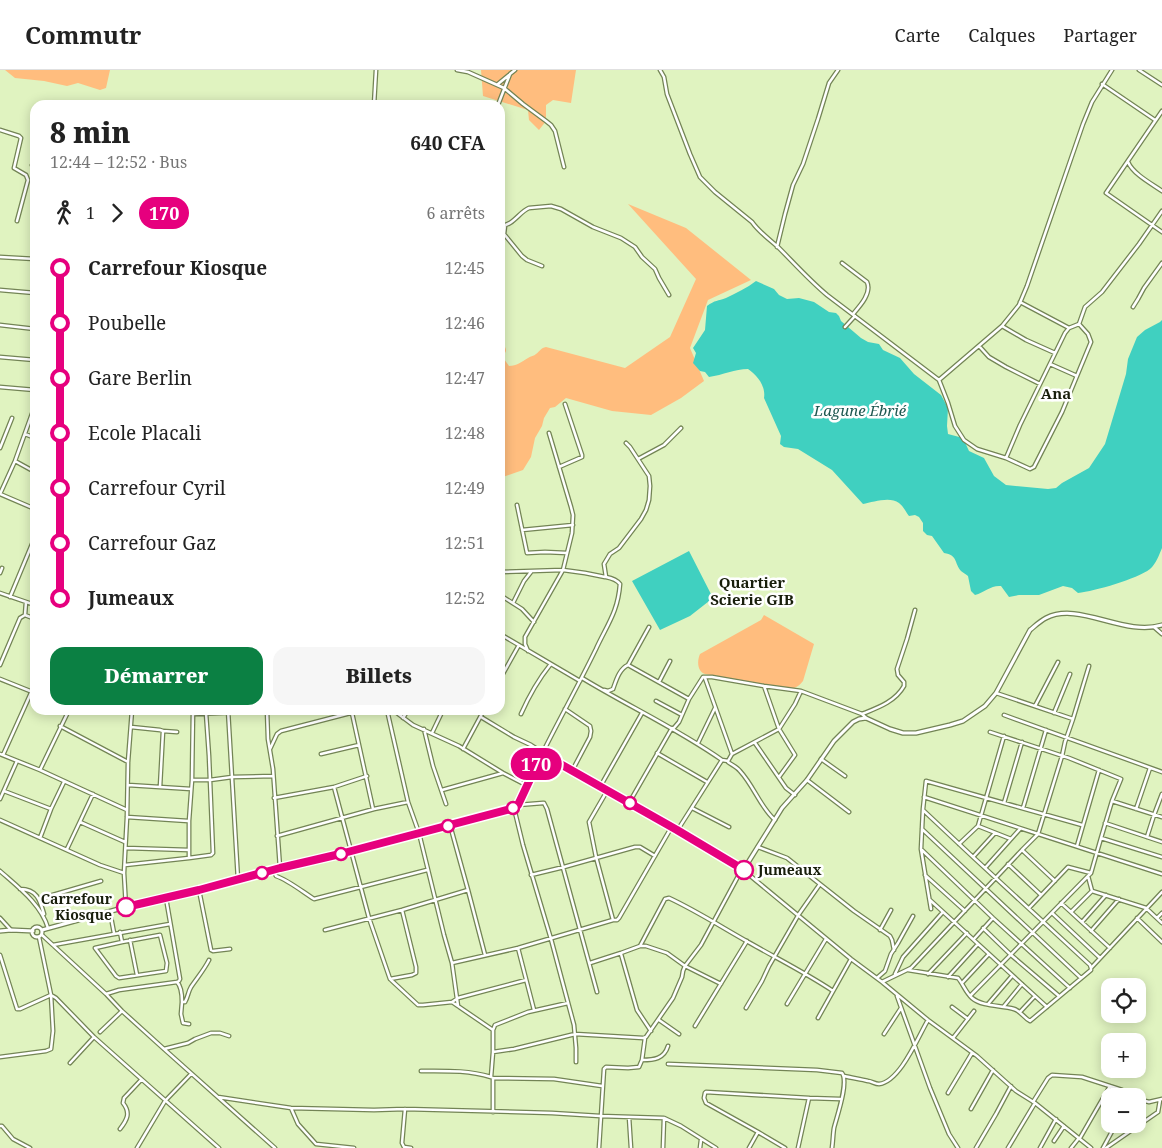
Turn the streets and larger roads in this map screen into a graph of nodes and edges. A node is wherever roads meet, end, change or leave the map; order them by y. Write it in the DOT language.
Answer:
graph roads {
  1 [pos="376,70"];
  2 [pos="456,70"];
  3 [pos="515,70"];
  4 [pos="660,70"];
  5 [pos="838,70"];
  6 [pos="1112,70"];
  7 [pos="1139,70"];
  8 [pos="510,74"];
  9 [pos="1102,84"];
  10 [pos="497,85"];
  11 [pos="1162,86"];
  12 [pos="504,88"];
  13 [pos="374,100"];
  14 [pos="500,100"];
  15 [pos="1162,111"];
  16 [pos="1155,120"];
  17 [pos="0,130"];
  18 [pos="1128,161"];
  19 [pos="564,166"];
  20 [pos="1162,191"];
  21 [pos="1162,210"];
  22 [pos="17,221"];
  23 [pos="1153,224"];
  24 [pos="505,226"];
  25 [pos="1162,232"];
  26 [pos="505,235"];
  27 [pos="778,247"];
  28 [pos="0,257"];
  29 [pos="30,259"];
  30 [pos="842,263"];
  31 [pos="1162,263"];
  32 [pos="542,266"];
  33 [pos="0,290"];
  34 [pos="30,293"];
  35 [pos="669,295"];
  36 [pos="1020,302"];
  37 [pos="1133,307"];
  38 [pos="854,315"];
  39 [pos="1079,324"];
  40 [pos="0,325"];
  41 [pos="1002,326"];
  42 [pos="845,327"];
  43 [pos="1069,328"];
  44 [pos="30,329"];
  45 [pos="979,346"];
  46 [pos="1055,353"];
  47 [pos="0,357"];
  48 [pos="30,360"];
  49 [pos="1050,364"];
  50 [pos="1077,376"];
  51 [pos="939,380"];
  52 [pos="1040,384"];
  53 [pos="0,388"];
  54 [pos="30,390"];
  55 [pos="565,404"];
  56 [pos="12,418"];
  57 [pos="30,420"];
  58 [pos="681,428"];
  59 [pos="25,434"];
  60 [pos="549,434"];
  61 [pos="30,436"];
  62 [pos="626,443"];
  63 [pos="0,448"];
  64 [pos="1006,458"];
  65 [pos="638,459"];
  66 [pos="14,461"];
  67 [pos="559,467"];
  68 [pos="30,469"];
  69 [pos="0,494"];
  70 [pos="517,505"];
  71 [pos="30,507"];
  72 [pos="573,526"];
  73 [pos="522,530"];
  74 [pos="30,549"];
  75 [pos="567,553"];
  76 [pos="2,568"];
  77 [pos="563,570"];
  78 [pos="505,572"];
  79 [pos="531,572"];
  80 [pos="0,573"];
  81 [pos="606,577"];
  82 [pos="0,593"];
  83 [pos="10,597"];
  84 [pos="505,598"];
  85 [pos="26,602"];
  86 [pos="30,603"];
  87 [pos="513,603"];
  88 [pos="915,610"];
  89 [pos="26,615"];
  90 [pos="30,617"];
  91 [pos="534,622"];
  92 [pos="1162,625"];
  93 [pos="1154,627"];
  94 [pos="649,628"];
  95 [pos="1162,634"];
  96 [pos="505,637"];
  97 [pos="519,645"];
  98 [pos="528,651"];
  99 [pos="670,661"];
  100 [pos="1058,662"];
  101 [pos="0,665"];
  102 [pos="550,665"];
  103 [pos="628,665"];
  104 [pos="1089,666"];
  105 [pos="505,669"];
  106 [pos="1070,674"];
  107 [pos="704,678"];
  108 [pos="0,679"];
  109 [pos="581,680"];
  110 [pos="659,682"];
  111 [pos="764,686"];
  112 [pos="602,690"];
  113 [pos="30,691"];
  114 [pos="801,691"];
  115 [pos="996,693"];
  116 [pos="30,698"];
  117 [pos="689,699"];
  118 [pos="656,701"];
  119 [pos="1035,706"];
  120 [pos="715,708"];
  121 [pos="565,709"];
  122 [pos="642,713"];
  123 [pos="1054,713"];
  124 [pos="521,714"];
  125 [pos="862,714"];
  126 [pos="66,715"];
  127 [pos="132,715"];
  128 [pos="193,715"];
  129 [pos="206,715"];
  130 [pos="228,715"];
  131 [pos="267,715"];
  132 [pos="341,715"];
  133 [pos="353,715"];
  134 [pos="388,715"];
  135 [pos="399,715"];
  136 [pos="405,715"];
  137 [pos="441,715"];
  138 [pos="682,715"];
  139 [pos="1004,715"];
  140 [pos="481,717"];
  141 [pos="403,718"];
  142 [pos="866,718"];
  143 [pos="1073,719"];
  144 [pos="60,726"];
  145 [pos="131,727"];
  146 [pos="673,728"];
  147 [pos="424,729"];
  148 [pos="779,729"];
  149 [pos="1046,730"];
  150 [pos="163,731"];
  151 [pos="177,732"];
  152 [pos="990,732"];
  153 [pos="432,733"];
  154 [pos="1004,736"];
  155 [pos="1066,737"];
  156 [pos="1022,742"];
  157 [pos="698,743"];
  158 [pos="755,743"];
  159 [pos="359,745"];
  160 [pos="464,749"];
  161 [pos="1041,749"];
  162 [pos="270,751"];
  163 [pos="657,753"];
  164 [pos="1,754"];
  165 [pos="320,754"];
  166 [pos="542,754"];
  167 [pos="732,754"];
  168 [pos="1062,756"];
  169 [pos="821,759"];
  170 [pos="722,760"];
  171 [pos="17,761"];
  172 [pos="728,761"];
  173 [pos="128,762"];
  174 [pos="1150,768"];
  175 [pos="40,770"];
  176 [pos="1099,770"];
  177 [pos="572,771"];
  178 [pos="1162,772"];
  179 [pos="503,773"];
  180 [pos="273,776"];
  181 [pos="366,776"];
  182 [pos="845,776"];
  183 [pos="232,777"];
  184 [pos="779,777"];
  185 [pos="192,780"];
  186 [pos="210,780"];
  187 [pos="807,780"];
  188 [pos="64,782"];
  189 [pos="708,782"];
  190 [pos="128,785"];
  191 [pos="526,785"];
  192 [pos="160,787"];
  193 [pos="334,787"];
  194 [pos="600,787"];
  195 [pos="191,789"];
  196 [pos="442,790"];
  197 [pos="4,791"];
  198 [pos="607,791"];
  199 [pos="94,794"];
  200 [pos="795,794"];
  201 [pos="1162,794"];
  202 [pos="924,797"];
  203 [pos="274,798"];
  204 [pos="986,798"];
  205 [pos="0,799"];
  206 [pos="1112,801"];
  207 [pos="408,802"];
  208 [pos="629,803"];
  209 [pos="1004,803"];
  210 [pos="446,804"];
  211 [pos="516,806"];
  212 [pos="692,808"];
  213 [pos="1023,808"];
  214 [pos="51,809"];
  215 [pos="374,809"];
  216 [pos="923,809"];
  217 [pos="1136,809"];
  218 [pos="127,810"];
  219 [pos="849,812"];
  220 [pos="1044,814"];
  221 [pos="982,815"];
  222 [pos="1154,815"];
  223 [pos="342,817"];
  224 [pos="1162,817"];
  225 [pos="127,818"];
  226 [pos="0,820"];
  227 [pos="774,820"];
  228 [pos="189,821"];
  229 [pos="80,822"];
  230 [pos="1105,823"];
  231 [pos="450,825"];
  232 [pos="1082,825"];
  233 [pos="978,826"];
  234 [pos="671,827"];
  235 [pos="729,827"];
  236 [pos="922,829"];
  237 [pos="1020,829"];
  238 [pos="677,830"];
  239 [pos="419,833"];
  240 [pos="995,833"];
  241 [pos="1038,834"];
  242 [pos="277,836"];
  243 [pos="1147,837"];
  244 [pos="40,838"];
  245 [pos="1100,838"];
  246 [pos="1011,839"];
  247 [pos="126,842"];
  248 [pos="1162,842"];
  249 [pos="959,844"];
  250 [pos="1076,846"];
  251 [pos="758,847"];
  252 [pos="126,848"];
  253 [pos="67,849"];
  254 [pos="921,849"];
  255 [pos="189,850"];
  256 [pos="1022,850"];
  257 [pos="351,851"];
  258 [pos="1096,853"];
  259 [pos="654,856"];
  260 [pos="596,857"];
  261 [pos="973,857"];
  262 [pos="1162,857"];
  263 [pos="190,858"];
  264 [pos="1008,864"];
  265 [pos="125,865"];
  266 [pos="564,867"];
  267 [pos="280,868"];
  268 [pos="985,868"];
  269 [pos="742,869"];
  270 [pos="274,870"];
  271 [pos="428,870"];
  272 [pos="0,871"];
  273 [pos="124,873"];
  274 [pos="1162,874"];
  275 [pos="531,875"];
  276 [pos="1090,875"];
  277 [pos="925,876"];
  278 [pos="995,878"];
  279 [pos="238,880"];
  280 [pos="101,881"];
  281 [pos="1055,881"];
  282 [pos="820,884"];
  283 [pos="361,888"];
  284 [pos="20,889"];
  285 [pos="985,889"];
  286 [pos="199,890"];
  287 [pos="468,890"];
  288 [pos="1092,891"];
  289 [pos="1162,892"];
  290 [pos="1041,895"];
  291 [pos="1106,895"];
  292 [pos="39,898"];
  293 [pos="166,898"];
  294 [pos="929,899"];
  295 [pos="1119,899"];
  296 [pos="435,900"];
  297 [pos="975,900"];
  298 [pos="1061,903"];
  299 [pos="126,907"];
  300 [pos="1029,908"];
  301 [pos="1146,908"];
  302 [pos="931,909"];
  303 [pos="402,910"];
  304 [pos="891,910"];
  305 [pos="965,911"];
  306 [pos="110,912"];
  307 [pos="944,912"];
  308 [pos="1072,912"];
  309 [pos="1052,913"];
  310 [pos="1162,913"];
  311 [pos="798,914"];
  312 [pos="912,916"];
  313 [pos="0,918"];
  314 [pos="45,918"];
  315 [pos="369,918"];
  316 [pos="993,918"];
  317 [pos="1137,918"];
  318 [pos="1157,918"];
  319 [pos="613,920"];
  320 [pos="713,921"];
  321 [pos="954,922"];
  322 [pos="1044,922"];
  323 [pos="1082,922"];
  324 [pos="1162,923"];
  325 [pos="170,924"];
  326 [pos="48,928"];
  327 [pos="983,928"];
  328 [pos="11,930"];
  329 [pos="32,930"];
  330 [pos="42,930"];
  331 [pos="325,930"];
  332 [pos="581,930"];
  333 [pos="880,930"];
  334 [pos="0,931"];
  335 [pos="1091,931"];
  336 [pos="120,932"];
  337 [pos="114,933"];
  338 [pos="967,933"];
  339 [pos="1032,933"];
  340 [pos="40,936"];
  341 [pos="551,939"];
  342 [pos="826,939"];
  343 [pos="974,939"];
  344 [pos="130,940"];
  345 [pos="747,941"];
  346 [pos="122,942"];
  347 [pos="1162,942"];
  348 [pos="978,944"];
  349 [pos="1022,944"];
  350 [pos="53,945"];
  351 [pos="640,946"];
  352 [pos="518,948"];
  353 [pos="1110,948"];
  354 [pos="230,949"];
  355 [pos="894,950"];
  356 [pos="621,954"];
  357 [pos="989,954"];
  358 [pos="0,955"];
  359 [pos="1011,955"];
  360 [pos="485,956"];
  361 [pos="774,957"];
  362 [pos="1100,958"];
  363 [pos="851,959"];
  364 [pos="209,960"];
  365 [pos="452,962"];
  366 [pos="590,963"];
  367 [pos="1000,965"];
  368 [pos="685,966"];
  369 [pos="1091,968"];
  370 [pos="907,970"];
  371 [pos="805,973"];
  372 [pos="928,974"];
  373 [pos="136,975"];
  374 [pos="894,976"];
  375 [pos="1012,976"];
  376 [pos="948,977"];
  377 [pos="877,978"];
  378 [pos="1081,978"];
  379 [pos="390,979"];
  380 [pos="526,980"];
  381 [pos="177,982"];
  382 [pos="882,982"];
  383 [pos="962,983"];
  384 [pos="721,984"];
  385 [pos="1022,984"];
  386 [pos="1070,988"];
  387 [pos="832,991"];
  388 [pos="597,992"];
  389 [pos="106,994"];
  390 [pos="896,994"];
  391 [pos="51,995"];
  392 [pos="970,996"];
  393 [pos="1035,996"];
  394 [pos="1059,996"];
  395 [pos="458,998"];
  396 [pos="182,1002"];
  397 [pos="452,1002"];
  398 [pos="568,1003"];
  399 [pos="787,1004"];
  400 [pos="988,1004"];
  401 [pos="458,1006"];
  402 [pos="952,1007"];
  403 [pos="1003,1007"];
  404 [pos="746,1008"];
  405 [pos="901,1008"];
  406 [pos="1047,1008"];
  407 [pos="534,1010"];
  408 [pos="122,1011"];
  409 [pos="974,1011"];
  410 [pos="1020,1012"];
  411 [pos="818,1018"];
  412 [pos="968,1019"];
  413 [pos="659,1020"];
  414 [pos="928,1020"];
  415 [pos="189,1024"];
  416 [pos="695,1026"];
  417 [pos="493,1030"];
  418 [pos="651,1031"];
  419 [pos="100,1032"];
  420 [pos="574,1034"];
  421 [pos="679,1034"];
  422 [pos="884,1034"];
  423 [pos="229,1036"];
  424 [pos="94,1038"];
  425 [pos="645,1038"];
  426 [pos="953,1038"];
  427 [pos="914,1045"];
  428 [pos="668,1046"];
  429 [pos="164,1049"];
  430 [pos="493,1052"];
  431 [pos="972,1053"];
  432 [pos="0,1057"];
  433 [pos="642,1060"];
  434 [pos="576,1062"];
  435 [pos="70,1063"];
  436 [pos="668,1064"];
  437 [pos="993,1070"];
  438 [pos="421,1071"];
  439 [pos="192,1074"];
  440 [pos="844,1076"];
  441 [pos="492,1077"];
  442 [pos="141,1080"];
  443 [pos="602,1086"];
  444 [pos="1011,1086"];
  445 [pos="1110,1086"];
  446 [pos="1116,1088"];
  447 [pos="948,1093"];
  448 [pos="218,1097"];
  449 [pos="809,1098"];
  450 [pos="841,1099"];
  451 [pos="1161,1099"];
  452 [pos="165,1101"];
  453 [pos="1146,1101"];
  454 [pos="1034,1102"];
  455 [pos="291,1108"];
  456 [pos="405,1108"];
  457 [pos="971,1109"];
  458 [pos="493,1112"];
  459 [pos="600,1116"];
  460 [pos="629,1117"];
  461 [pos="664,1118"];
  462 [pos="1056,1119"];
  463 [pos="0,1126"];
  464 [pos="1064,1126"];
  465 [pos="120,1129"];
  466 [pos="758,1132"];
  467 [pos="1112,1133"];
  468 [pos="1079,1138"];
  469 [pos="701,1140"];
  470 [pos="1054,1141"];
  471 [pos="30,1148"];
  472 [pos="137,1148"];
  473 [pos="219,1148"];
  474 [pos="275,1148"];
  475 [pos="354,1148"];
  476 [pos="412,1148"];
  477 [pos="599,1148"];
  478 [pos="631,1148"];
  479 [pos="663,1148"];
  480 [pos="700,1148"];
  481 [pos="716,1148"];
  482 [pos="749,1148"];
  483 [pos="785,1148"];
  484 [pos="798,1148"];
  485 [pos="832,1148"];
  486 [pos="958,1148"];
  487 [pos="976,1148"];
  488 [pos="1008,1148"];
  489 [pos="1040,1148"];
  490 [pos="1070,1148"];
  491 [pos="1091,1148"];
  492 [pos="1104,1148"];
  1 -- 13 [label="street"];
  2 -- 10 [label="street"];
  3 -- 8 [label="street"];
  4 -- 27 [label="street"];
  5 -- 27 [label="street"];
  6 -- 9 [label="street"];
  7 -- 11 [label="street"];
  8 -- 10 [label="street"];
  8 -- 12 [label="street"];
  9 -- 16 [label="street"];
  9 -- 36 [label="street"];
  10 -- 12 [label="street"];
  12 -- 14 [label="street"];
  12 -- 19 [label="street"];
  15 -- 16 [label="street"];
  16 -- 18 [label="street"];
  17 -- 22 [label="street"];
  18 -- 20 [label="street"];
  18 -- 23 [label="street"];
  21 -- 23 [label="street"];
  23 -- 25 [label="street"];
  23 -- 39 [label="street"];
  24 -- 35 [label="street"];
  26 -- 32 [label="street"];
  27 -- 38 [label="street"];
  28 -- 29 [label="street"];
  30 -- 38 [label="street"];
  31 -- 37 [label="street"];
  33 -- 34 [label="street"];
  36 -- 41 [label="street"];
  36 -- 43 [label="street"];
  38 -- 42 [label="street"];
  38 -- 51 [label="street"];
  39 -- 43 [label="street"];
  39 -- 50 [label="street"];
  40 -- 44 [label="street"];
  41 -- 45 [label="street"];
  41 -- 46 [label="street"];
  43 -- 46 [label="street"];
  45 -- 51 [label="street"];
  45 -- 52 [label="street"];
  46 -- 49 [label="street"];
  47 -- 48 [label="street"];
  49 -- 50 [label="street"];
  49 -- 52 [label="street"];
  50 -- 64 [label="street"];
  51 -- 64 [label="street"];
  52 -- 64 [label="street"];
  53 -- 54 [label="street"];
  55 -- 67 [label="street"];
  56 -- 63 [label="street"];
  57 -- 59 [label="street"];
  58 -- 65 [label="street"];
  59 -- 61 [label="street"];
  59 -- 66 [label="street"];
  60 -- 67 [label="street"];
  62 -- 65 [label="street"];
  65 -- 81 [label="street"];
  66 -- 68 [label="street"];
  66 -- 69 [label="street"];
  67 -- 72 [label="street"];
  69 -- 71 [label="street"];
  70 -- 73 [label="street"];
  72 -- 73 [label="street"];
  72 -- 75 [label="street"];
  73 -- 75 [label="street"];
  74 -- 83 [label="street"];
  75 -- 77 [label="street"];
  76 -- 80 [label="street"];
  77 -- 79 [label="street"];
  77 -- 81 [label="street"];
  77 -- 91 [label="street"];
  78 -- 79 [label="street"];
  79 -- 87 [label="street"];
  81 -- 109 [label="street"];
  82 -- 83 [label="street"];
  83 -- 85 [label="street"];
  84 -- 87 [label="street"];
  85 -- 86 [label="street"];
  85 -- 89 [label="street"];
  87 -- 91 [label="street"];
  88 -- 125 [label="street"];
  89 -- 90 [label="street"];
  89 -- 101 [label="street"];
  91 -- 98 [label="street"];
  92 -- 93 [label="street"];
  93 -- 95 [label="street"];
  93 -- 115 [label="street"];
  94 -- 103 [label="street"];
  96 -- 97 [label="street"];
  97 -- 98 [label="street"];
  97 -- 105 [label="street"];
  98 -- 102 [label="street"];
  99 -- 110 [label="street"];
  100 -- 119 [label="street"];
  102 -- 109 [label="street"];
  102 -- 124 [label="street"];
  103 -- 110 [label="street"];
  103 -- 112 [label="street"];
  104 -- 143 [label="street"];
  106 -- 123 [label="street"];
  107 -- 111 [label="street"];
  107 -- 117 [label="street"];
  107 -- 120 [label="street"];
  108 -- 113 [label="street"];
  109 -- 112 [label="street"];
  109 -- 121 [label="street"];
  110 -- 117 [label="street"];
  111 -- 114 [label="street"];
  111 -- 148 [label="street"];
  112 -- 122 [label="street"];
  114 -- 125 [label="street"];
  114 -- 148 [label="street"];
  115 -- 119 [label="street"];
  115 -- 142 [label="street"];
  116 -- 164 [label="street"];
  117 -- 138 [label="street"];
  118 -- 138 [label="street"];
  119 -- 123 [label="street"];
  120 -- 157 [label="street"];
  120 -- 167 [label="street"];
  121 -- 166 [label="street"];
  121 -- 177 [label="street"];
  122 -- 146 [label="street"];
  122 -- 194 [label="street"];
  123 -- 143 [label="street"];
  125 -- 142 [label="street"];
  126 -- 144 [label="street"];
  127 -- 145 [label="street"];
  128 -- 185 [label="street"];
  129 -- 186 [label="street"];
  130 -- 183 [label="street"];
  131 -- 162 [label="street"];
  132 -- 162 [label="street"];
  133 -- 159 [label="street"];
  134 -- 207 [label="street"];
  135 -- 141 [label="street"];
  136 -- 141 [label="street"];
  137 -- 153 [label="street"];
  138 -- 146 [label="street"];
  139 -- 149 [label="street"];
  140 -- 160 [label="street"];
  140 -- 166 [label="street"];
  141 -- 147 [label="street"];
  142 -- 169 [label="street"];
  143 -- 155 [label="street"];
  144 -- 173 [label="street"];
  144 -- 175 [label="street"];
  145 -- 150 [label="street"];
  145 -- 173 [label="street"];
  146 -- 157 [label="street"];
  146 -- 163 [label="street"];
  147 -- 153 [label="street"];
  147 -- 196 [label="street"];
  148 -- 158 [label="street"];
  148 -- 184 [label="street"];
  149 -- 155 [label="street"];
  149 -- 161 [label="street"];
  150 -- 151 [label="street"];
  150 -- 192 [label="street"];
  152 -- 154 [label="street"];
  153 -- 160 [label="street"];
  154 -- 156 [label="street"];
  154 -- 204 [label="street"];
  155 -- 168 [label="street"];
  155 -- 174 [label="street"];
  156 -- 161 [label="street"];
  156 -- 209 [label="street"];
  157 -- 170 [label="street"];
  158 -- 167 [label="street"];
  158 -- 184 [label="street"];
  159 -- 165 [label="street"];
  159 -- 181 [label="street"];
  160 -- 179 [label="street"];
  161 -- 168 [label="street"];
  161 -- 213 [label="street"];
  162 -- 180 [label="street"];
  163 -- 189 [label="street"];
  163 -- 208 [label="street"];
  164 -- 171 [label="street"];
  166 -- 177 [label="street"];
  166 -- 191 [label="street"];
  167 -- 172 [label="street"];
  168 -- 176 [label="street"];
  168 -- 220 [label="street"];
  169 -- 182 [label="street"];
  169 -- 187 [label="street"];
  170 -- 172 [label="street"];
  170 -- 189 [label="street"];
  171 -- 175 [label="street"];
  171 -- 197 [label="street"];
  172 -- 227 [label="street"];
  173 -- 190 [label="street"];
  174 -- 178 [label="street"];
  174 -- 217 [label="street"];
  175 -- 188 [label="street"];
  176 -- 206 [label="street"];
  176 -- 232 [label="street"];
  177 -- 194 [label="street"];
  179 -- 191 [label="street"];
  179 -- 196 [label="street"];
  180 -- 183 [label="street"];
  180 -- 203 [label="street"];
  181 -- 193 [label="street"];
  181 -- 215 [label="street"];
  183 -- 186 [label="street"];
  183 -- 279 [label="street"];
  184 -- 200 [label="street"];
  185 -- 186 [label="street"];
  185 -- 195 [label="street"];
  186 -- 263 [label="street"];
  187 -- 200 [label="street"];
  187 -- 219 [label="street"];
  188 -- 199 [label="street"];
  188 -- 214 [label="street"];
  189 -- 212 [label="street"];
  190 -- 192 [label="street"];
  190 -- 218 [label="street"];
  191 -- 211 [label="street"];
  192 -- 195 [label="street"];
  193 -- 203 [label="street"];
  193 -- 223 [label="street"];
  194 -- 198 [label="street"];
  195 -- 228 [label="street"];
  196 -- 210 [label="street"];
  197 -- 205 [label="street"];
  197 -- 214 [label="street"];
  198 -- 208 [label="street"];
  198 -- 260 [label="street"];
  199 -- 218 [label="street"];
  199 -- 229 [label="street"];
  200 -- 227 [label="street"];
  201 -- 222 [label="street"];
  202 -- 204 [label="street"];
  202 -- 216 [label="street"];
  202 -- 221 [label="street"];
  203 -- 242 [label="street"];
  204 -- 209 [label="street"];
  204 -- 221 [label="street"];
  206 -- 217 [label="street"];
  206 -- 230 [label="street"];
  207 -- 215 [label="street"];
  207 -- 239 [label="street"];
  208 -- 234 [label="street"];
  209 -- 213 [label="street"];
  211 -- 231 [label="street"];
  211 -- 266 [label="street"];
  211 -- 275 [label="street"];
  212 -- 235 [label="street"];
  212 -- 238 [label="street"];
  213 -- 220 [label="street"];
  214 -- 244 [label="street"];
  215 -- 223 [label="street"];
  216 -- 236 [label="street"];
  216 -- 249 [label="street"];
  217 -- 222 [label="street"];
  218 -- 225 [label="street"];
  220 -- 232 [label="street"];
  220 -- 241 [label="street"];
  221 -- 233 [label="street"];
  221 -- 237 [label="street"];
  222 -- 224 [label="street"];
  222 -- 243 [label="street"];
  223 -- 242 [label="street"];
  223 -- 257 [label="street"];
  225 -- 228 [label="street"];
  225 -- 247 [label="street"];
  226 -- 244 [label="street"];
  227 -- 251 [label="street"];
  228 -- 255 [label="street"];
  229 -- 247 [label="street"];
  229 -- 253 [label="street"];
  230 -- 243 [label="street"];
  230 -- 245 [label="street"];
  231 -- 239 [label="street"];
  231 -- 287 [label="street"];
  232 -- 250 [label="street"];
  233 -- 240 [label="street"];
  233 -- 249 [label="street"];
  234 -- 238 [label="street"];
  234 -- 259 [label="street"];
  236 -- 254 [label="street"];
  236 -- 285 [label="street"];
  237 -- 241 [label="street"];
  237 -- 246 [label="street"];
  238 -- 269 [label="street"];
  239 -- 257 [label="street"];
  239 -- 271 [label="street"];
  240 -- 246 [label="street"];
  240 -- 261 [label="street"];
  241 -- 250 [label="street"];
  241 -- 256 [label="street"];
  242 -- 267 [label="street"];
  243 -- 248 [label="street"];
  244 -- 253 [label="street"];
  245 -- 258 [label="street"];
  245 -- 262 [label="street"];
  246 -- 268 [label="street"];
  247 -- 252 [label="street"];
  249 -- 261 [label="street"];
  250 -- 258 [label="street"];
  251 -- 269 [label="street"];
  251 -- 282 [label="street"];
  252 -- 255 [label="street"];
  252 -- 265 [label="street"];
  253 -- 273 [label="street"];
  254 -- 277 [label="street"];
  254 -- 297 [label="street"];
  255 -- 263 [label="street"];
  256 -- 264 [label="street"];
  256 -- 281 [label="street"];
  257 -- 267 [label="street"];
  257 -- 283 [label="street"];
  258 -- 274 [label="street"];
  258 -- 276 [label="street"];
  259 -- 260 [label="street"];
  259 -- 319 [label="street"];
  260 -- 266 [label="street"];
  260 -- 319 [label="street"];
  261 -- 268 [label="street"];
  263 -- 265 [label="street"];
  264 -- 278 [label="street"];
  264 -- 290 [label="street"];
  265 -- 273 [label="street"];
  266 -- 275 [label="street"];
  266 -- 332 [label="street"];
  267 -- 270 [label="street"];
  268 -- 278 [label="street"];
  269 -- 311 [label="street"];
  269 -- 320 [label="street"];
  270 -- 279 [label="street"];
  270 -- 283 [label="street"];
  271 -- 283 [label="street"];
  271 -- 296 [label="street"];
  272 -- 284 [label="street"];
  273 -- 299 [label="street"];
  275 -- 341 [label="street"];
  276 -- 281 [label="street"];
  276 -- 288 [label="street"];
  276 -- 298 [label="street"];
  277 -- 294 [label="street"];
  277 -- 305 [label="street"];
  278 -- 285 [label="street"];
  278 -- 300 [label="street"];
  279 -- 286 [label="street"];
  280 -- 292 [label="street"];
  281 -- 290 [label="street"];
  282 -- 311 [label="street"];
  282 -- 333 [label="street"];
  283 -- 315 [label="street"];
  284 -- 292 [label="street"];
  284 -- 314 [label="street"];
  285 -- 297 [label="street"];
  285 -- 339 [label="street"];
  286 -- 293 [label="street"];
  286 -- 354 [label="street"];
  287 -- 296 [label="street"];
  287 -- 360 [label="street"];
  288 -- 291 [label="street"];
  288 -- 308 [label="street"];
  289 -- 301 [label="street"];
  290 -- 300 [label="street"];
  291 -- 295 [label="street"];
  291 -- 323 [label="street"];
  292 -- 314 [label="street"];
  293 -- 299 [label="street"];
  293 -- 325 [label="street"];
  294 -- 302 [label="street"];
  294 -- 307 [label="street"];
  295 -- 301 [label="street"];
  295 -- 335 [label="street"];
  296 -- 303 [label="street"];
  296 -- 365 [label="street"];
  297 -- 305 [label="street"];
  297 -- 316 [label="street"];
  298 -- 308 [label="street"];
  298 -- 309 [label="street"];
  299 -- 306 [label="street"];
  300 -- 322 [label="street"];
  301 -- 317 [label="street"];
  301 -- 318 [label="street"];
  303 -- 315 [label="street"];
  303 -- 379 [label="street"];
  304 -- 333 [label="street"];
  305 -- 321 [label="street"];
  306 -- 326 [label="street"];
  306 -- 337 [label="street"];
  307 -- 321 [label="street"];
  307 -- 374 [label="street"];
  308 -- 323 [label="street"];
  309 -- 322 [label="street"];
  309 -- 362 [label="street"];
  310 -- 318 [label="street"];
  311 -- 342 [label="street"];
  311 -- 361 [label="street"];
  312 -- 355 [label="street"];
  313 -- 328 [label="street"];
  314 -- 326 [label="street"];
  315 -- 331 [label="street"];
  315 -- 379 [label="street"];
  316 -- 327 [label="street"];
  316 -- 349 [label="street"];
  317 -- 347 [label="street"];
  317 -- 353 [label="street"];
  318 -- 324 [label="street"];
  319 -- 332 [label="street"];
  320 -- 345 [label="street"];
  320 -- 351 [label="street"];
  320 -- 368 [label="street"];
  321 -- 338 [label="street"];
  321 -- 370 [label="street"];
  322 -- 339 [label="street"];
  322 -- 369 [label="street"];
  323 -- 335 [label="street"];
  325 -- 336 [label="street"];
  325 -- 381 [label="street"];
  326 -- 330 [label="street"];
  327 -- 343 [label="street"];
  327 -- 359 [label="street"];
  328 -- 329 [label="street"];
  328 -- 334 [label="street"];
  329 -- 330 [label="street"];
  329 -- 340 [label="street"];
  330 -- 340 [label="street"];
  332 -- 341 [label="street"];
  332 -- 366 [label="street"];
  333 -- 355 [label="street"];
  335 -- 353 [label="street"];
  336 -- 337 [label="street"];
  336 -- 346 [label="street"];
  337 -- 350 [label="street"];
  338 -- 343 [label="street"];
  338 -- 372 [label="street"];
  339 -- 349 [label="street"];
  339 -- 378 [label="street"];
  340 -- 350 [label="street"];
  340 -- 391 [label="street"];
  341 -- 352 [label="street"];
  341 -- 398 [label="street"];
  342 -- 363 [label="street"];
  342 -- 371 [label="street"];
  343 -- 348 [label="street"];
  344 -- 346 [label="street"];
  344 -- 373 [label="street"];
  344 -- 373 [label="street"];
  345 -- 361 [label="street"];
  345 -- 384 [label="street"];
  346 -- 373 [label="street"];
  348 -- 357 [label="street"];
  348 -- 376 [label="street"];
  349 -- 359 [label="street"];
  349 -- 386 [label="street"];
  350 -- 389 [label="street"];
  351 -- 356 [label="street"];
  351 -- 368 [label="street"];
  352 -- 360 [label="street"];
  352 -- 380 [label="street"];
  353 -- 362 [label="street"];
  355 -- 377 [label="street"];
  356 -- 366 [label="street"];
  356 -- 418 [label="street"];
  357 -- 367 [label="street"];
  357 -- 383 [label="street"];
  358 -- 391 [label="street"];
  359 -- 367 [label="street"];
  359 -- 394 [label="street"];
  360 -- 365 [label="street"];
  361 -- 371 [label="street"];
  361 -- 404 [label="street"];
  362 -- 369 [label="street"];
  363 -- 377 [label="street"];
  363 -- 387 [label="street"];
  364 -- 396 [label="street"];
  365 -- 395 [label="street"];
  366 -- 388 [label="street"];
  367 -- 375 [label="street"];
  367 -- 392 [label="street"];
  368 -- 384 [label="street"];
  368 -- 413 [label="street"];
  369 -- 378 [label="street"];
  370 -- 372 [label="street"];
  370 -- 374 [label="street"];
  371 -- 387 [label="street"];
  371 -- 399 [label="street"];
  372 -- 376 [label="street"];
  374 -- 382 [label="street"];
  375 -- 385 [label="street"];
  375 -- 400 [label="street"];
  376 -- 383 [label="street"];
  377 -- 382 [label="street"];
  378 -- 386 [label="street"];
  379 -- 397 [label="street"];
  380 -- 395 [label="street"];
  380 -- 407 [label="street"];
  381 -- 389 [label="street"];
  381 -- 396 [label="street"];
  382 -- 390 [label="street"];
  383 -- 392 [label="street"];
  384 -- 416 [label="street"];
  385 -- 393 [label="street"];
  385 -- 403 [label="street"];
  386 -- 394 [label="street"];
  387 -- 411 [label="street"];
  389 -- 408 [label="street"];
  390 -- 405 [label="street"];
  390 -- 414 [label="street"];
  391 -- 424 [label="street"];
  391 -- 432 [label="street"];
  392 -- 400 [label="street"];
  393 -- 406 [label="street"];
  393 -- 410 [label="street"];
  394 -- 406 [label="street"];
  395 -- 397 [label="street"];
  395 -- 401 [label="street"];
  396 -- 415 [label="street"];
  397 -- 401 [label="street"];
  398 -- 407 [label="street"];
  398 -- 420 [label="street"];
  400 -- 403 [label="street"];
  401 -- 417 [label="street"];
  402 -- 412 [label="street"];
  403 -- 410 [label="street"];
  405 -- 422 [label="street"];
  405 -- 427 [label="street"];
  406 -- 410 [label="street"];
  407 -- 417 [label="street"];
  408 -- 419 [label="street"];
  408 -- 429 [label="street"];
  409 -- 412 [label="street"];
  412 -- 426 [label="street"];
  413 -- 418 [label="street"];
  413 -- 421 [label="street"];
  414 -- 426 [label="street"];
  414 -- 427 [label="street"];
  417 -- 430 [label="street"];
  418 -- 425 [label="street"];
  420 -- 425 [label="street"];
  420 -- 430 [label="street"];
  420 -- 434 [label="street"];
  423 -- 429 [label="street"];
  424 -- 435 [label="street"];
  424 -- 442 [label="street"];
  425 -- 433 [label="street"];
  426 -- 431 [label="street"];
  427 -- 440 [label="street"];
  427 -- 486 [label="street"];
  428 -- 433 [label="street"];
  429 -- 439 [label="street"];
  430 -- 441 [label="street"];
  431 -- 437 [label="street"];
  431 -- 447 [label="street"];
  433 -- 443 [label="street"];
  436 -- 440 [label="street"];
  437 -- 444 [label="street"];
  437 -- 457 [label="street"];
  438 -- 441 [label="street"];
  439 -- 448 [label="street"];
  439 -- 452 [label="street"];
  440 -- 450 [label="street"];
  441 -- 443 [label="street"];
  441 -- 458 [label="street"];
  442 -- 452 [label="street"];
  442 -- 465 [label="street"];
  443 -- 459 [label="street"];
  444 -- 454 [label="street"];
  444 -- 487 [label="street"];
  445 -- 446 [label="street"];
  445 -- 454 [label="street"];
  445 -- 468 [label="street"];
  448 -- 455 [label="street"];
  448 -- 474 [label="street"];
  449 -- 450 [label="street"];
  449 -- 466 [label="street"];
  449 -- 484 [label="street"];
  450 -- 485 [label="street"];
  451 -- 453 [label="street"];
  451 -- 492 [label="street"];
  452 -- 472 [label="street"];
  452 -- 473 [label="street"];
  454 -- 462 [label="street"];
  454 -- 488 [label="street"];
  455 -- 456 [label="street"];
  455 -- 475 [label="street"];
  456 -- 458 [label="street"];
  456 -- 476 [label="street"];
  458 -- 459 [label="street"];
  459 -- 460 [label="street"];
  459 -- 477 [label="street"];
  460 -- 461 [label="street"];
  460 -- 478 [label="street"];
  461 -- 469 [label="street"];
  461 -- 479 [label="street"];
  462 -- 464 [label="street"];
  462 -- 489 [label="street"];
  463 -- 471 [label="street"];
  464 -- 468 [label="street"];
  464 -- 470 [label="street"];
  466 -- 482 [label="street"];
  466 -- 483 [label="street"];
  467 -- 492 [label="street"];
  468 -- 490 [label="street"];
  468 -- 491 [label="street"];
  469 -- 480 [label="street"];
  469 -- 481 [label="street"];
}
